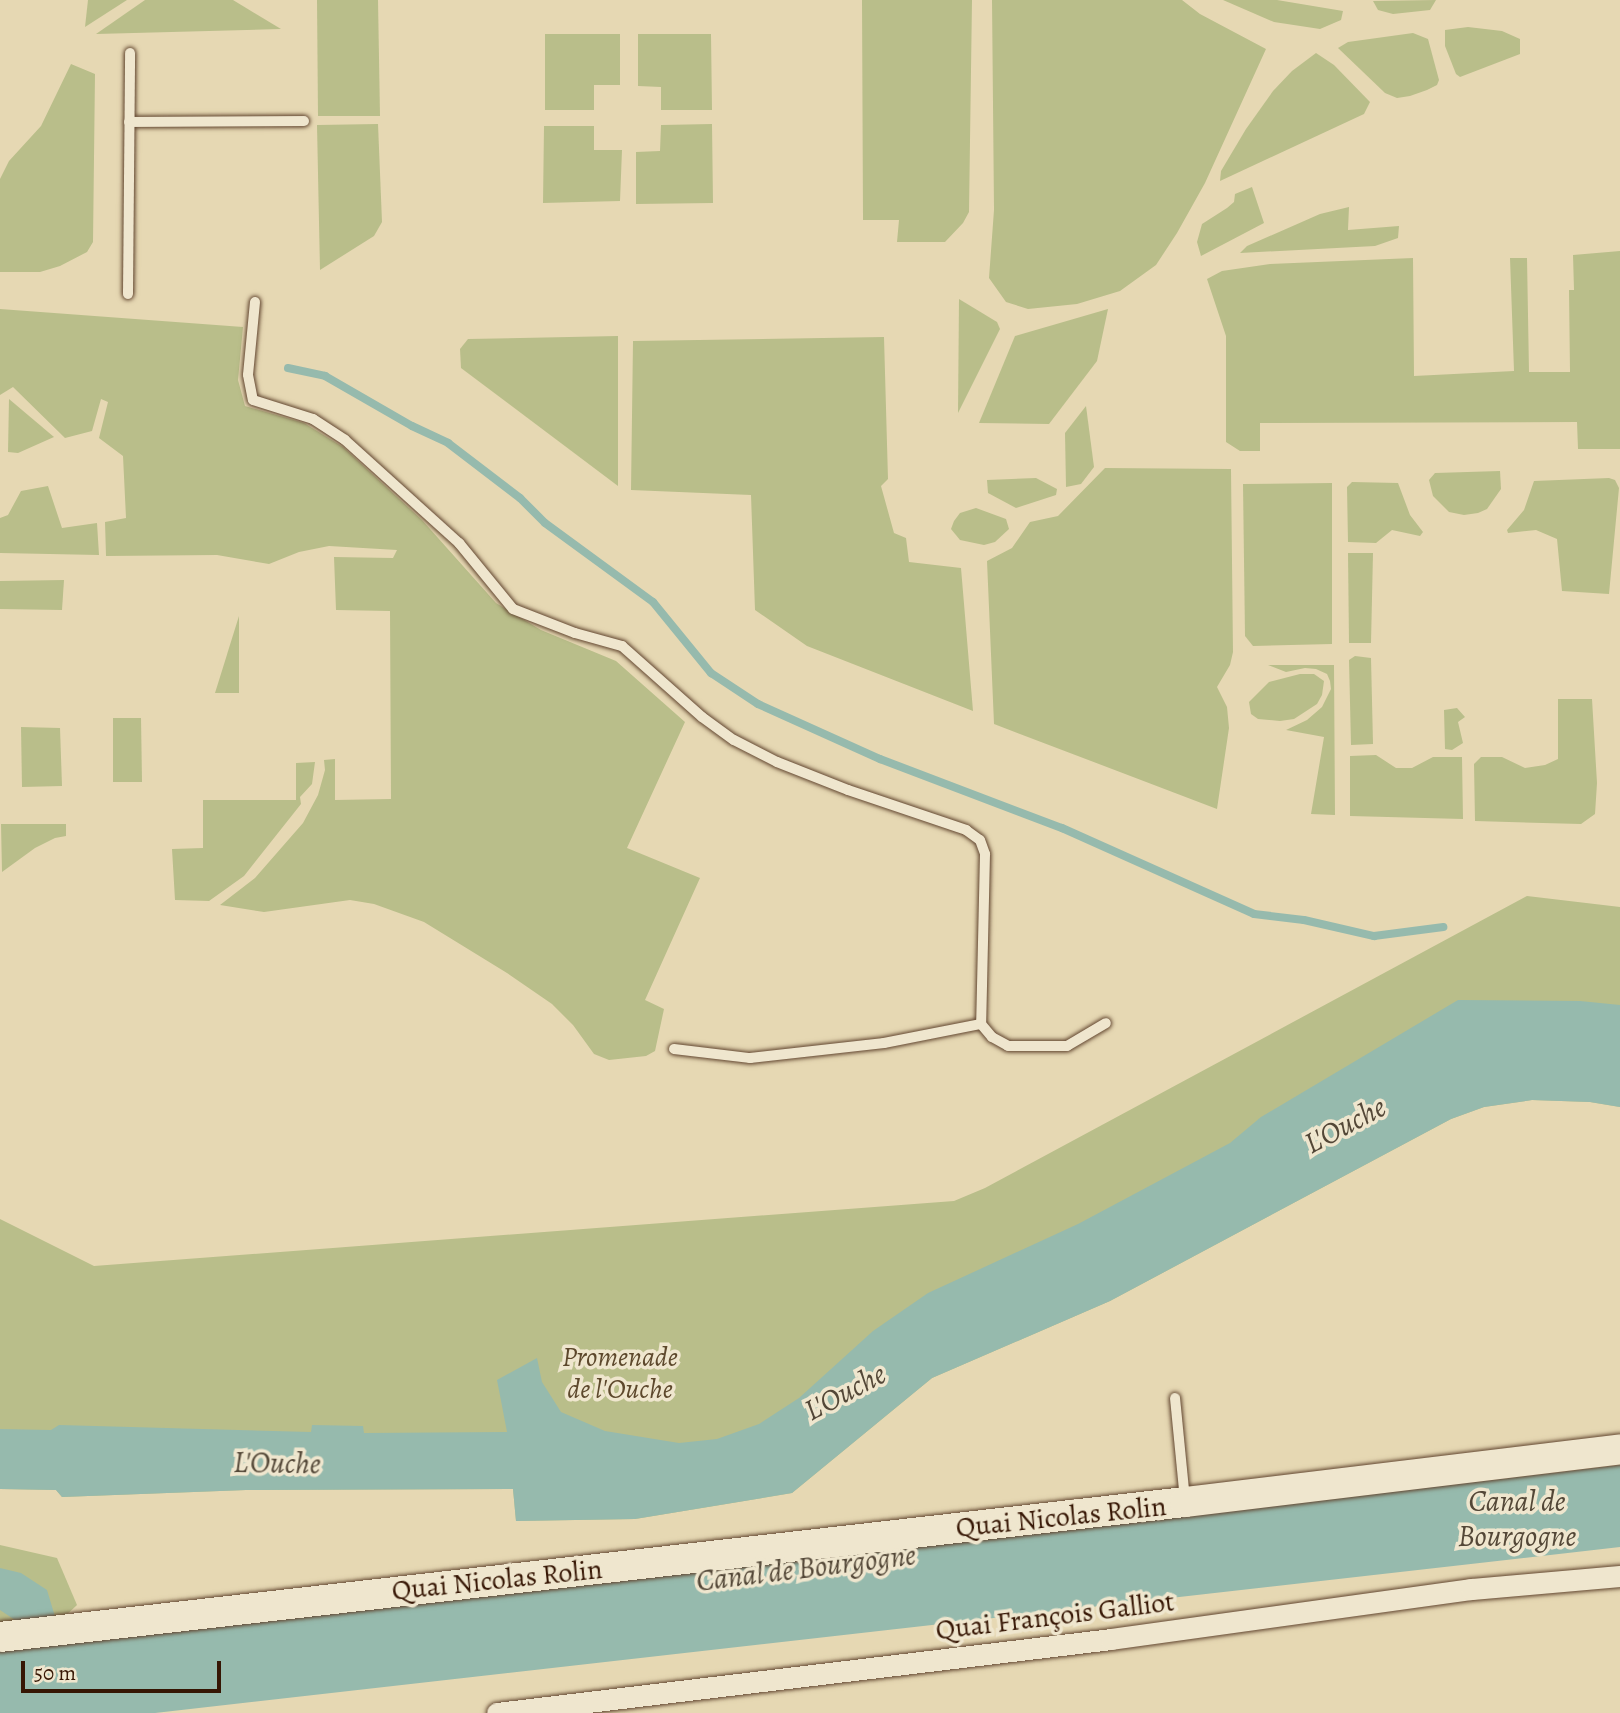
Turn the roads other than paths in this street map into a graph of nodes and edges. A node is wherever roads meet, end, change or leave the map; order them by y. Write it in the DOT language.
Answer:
graph roads {
  1 [pos="130,53"];
  2 [pos="304,121"];
  3 [pos="130,122"];
  4 [pos="128,294"];
  5 [pos="255,302"];
  6 [pos="1106,1023"];
  7 [pos="981,1024"];
  8 [pos="674,1049"];
  9 [pos="1175,1398"];
  10 [pos="1620,1450"];
  11 [pos="1185,1503"];
  12 [pos="1620,1576"];
  13 [pos="9,1636"];
  14 [pos="497,1713"];
  1 -- 3 [label="lane"];
  2 -- 3 [label="lane"];
  3 -- 4 [label="lane"];
  5 -- 7 [label="lane"];
  6 -- 7 [label="lane"];
  7 -- 8 [label="lane"];
  9 -- 11 [label="lane"];
  10 -- 11 [label="street, Quai Nicolas Rolin"];
  11 -- 13 [label="street, Quai Nicolas Rolin"];
  12 -- 14 [label="street, Quai François Galliot"];
}
